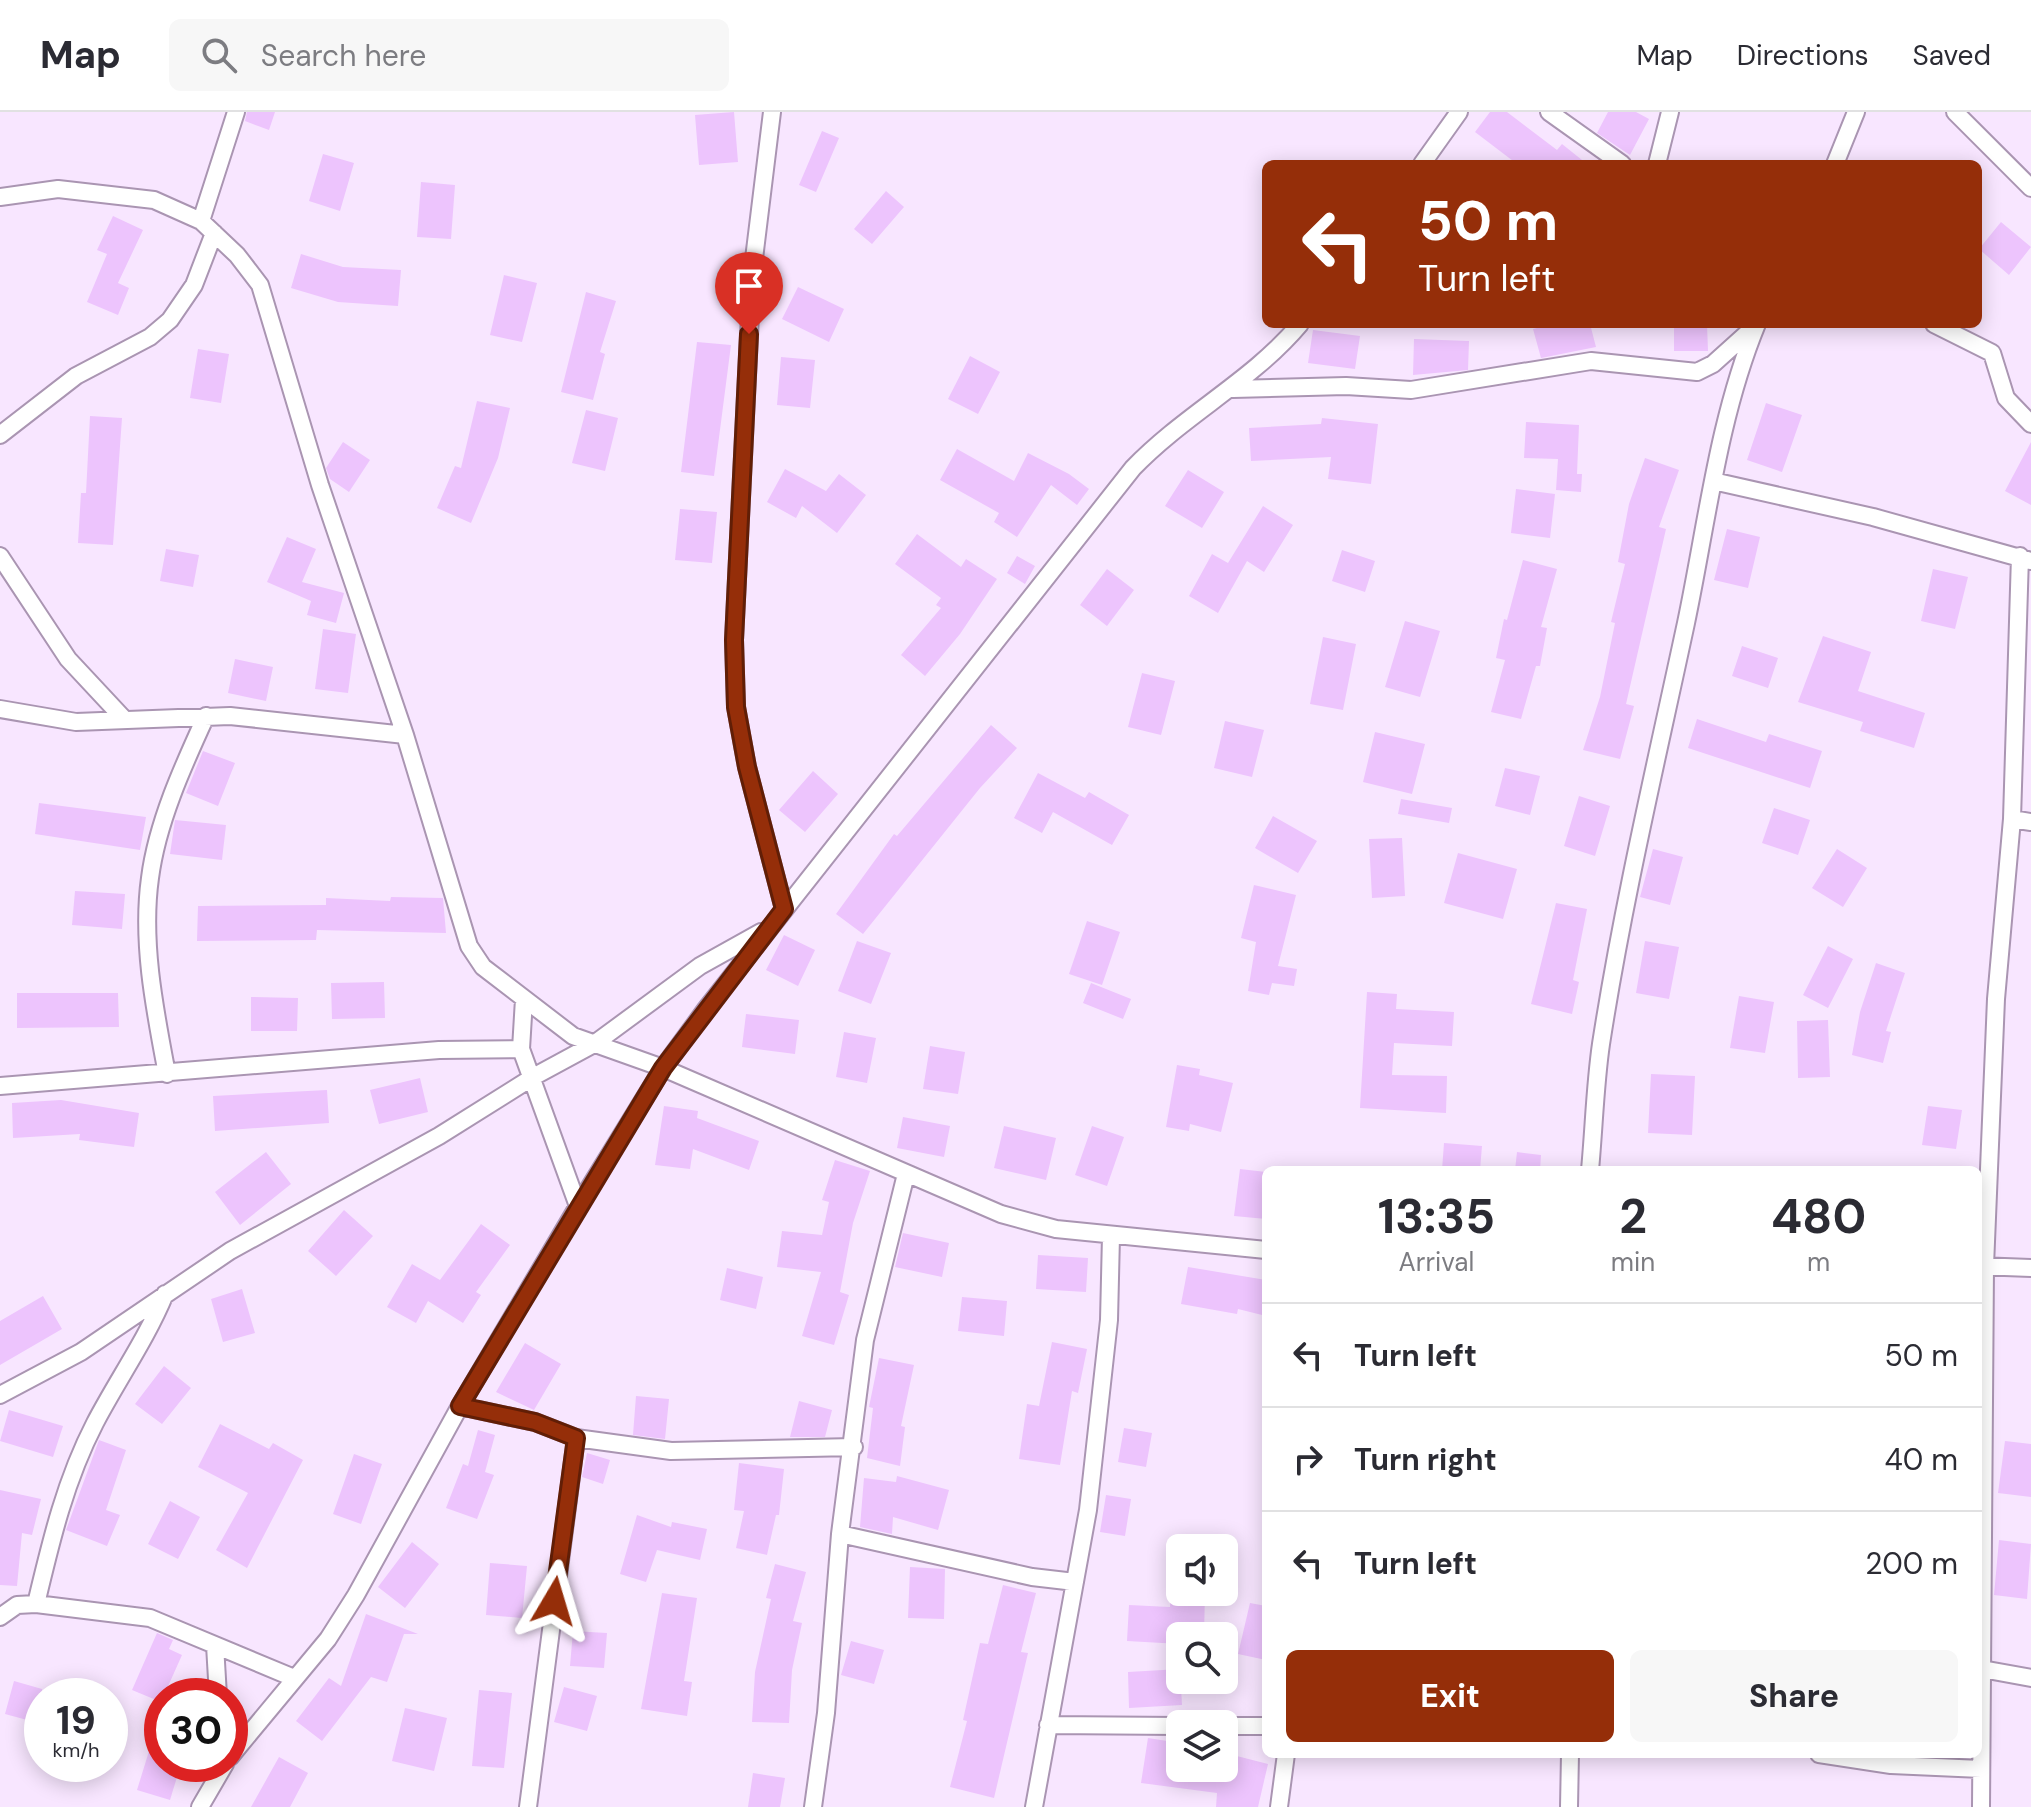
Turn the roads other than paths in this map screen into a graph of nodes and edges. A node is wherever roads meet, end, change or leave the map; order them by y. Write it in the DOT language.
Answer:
graph roads {
  1 [pos="236,112"];
  2 [pos="772,112"];
  3 [pos="1459,112"];
  4 [pos="1549,112"];
  5 [pos="1670,112"];
  6 [pos="1856,112"];
  7 [pos="1955,112"];
  8 [pos="1425,160"];
  9 [pos="1616,160"];
  10 [pos="1658,160"];
  11 [pos="1837,160"];
  12 [pos="2031,188"];
  13 [pos="0,197"];
  14 [pos="201,221"];
  15 [pos="214,233"];
  16 [pos="1296,328"];
  17 [pos="1753,328"];
  18 [pos="1755,328"];
  19 [pos="1942,328"];
  20 [pos="1233,389"];
  21 [pos="2031,424"];
  22 [pos="0,435"];
  23 [pos="1713,481"];
  24 [pos="0,556"];
  25 [pos="2025,558"];
  26 [pos="0,709"];
  27 [pos="206,716"];
  28 [pos="124,719"];
  29 [pos="405,735"];
  30 [pos="2012,819"];
  31 [pos="2031,822"];
  32 [pos="784,909"];
  33 [pos="769,928"];
  34 [pos="524,999"];
  35 [pos="594,1044"];
  36 [pos="521,1049"];
  37 [pos="663,1068"];
  38 [pos="167,1074"];
  39 [pos="533,1077"];
  40 [pos="0,1086"];
  41 [pos="1590,1166"];
  42 [pos="906,1174"];
  43 [pos="578,1206"];
  44 [pos="1111,1236"];
  45 [pos="1982,1248"];
  46 [pos="1262,1250"];
  47 [pos="1982,1266"];
  48 [pos="2031,1268"];
  49 [pos="165,1293"];
  50 [pos="0,1395"];
  51 [pos="460,1406"];
  52 [pos="576,1438"];
  53 [pos="854,1447"];
  54 [pos="840,1534"];
  55 [pos="1075,1582"];
  56 [pos="36,1604"];
  57 [pos="0,1617"];
  58 [pos="215,1645"];
  59 [pos="1982,1669"];
  60 [pos="217,1678"];
  61 [pos="294,1678"];
  62 [pos="2031,1678"];
  63 [pos="1048,1725"];
  64 [pos="1166,1726"];
  65 [pos="1238,1726"];
  66 [pos="1262,1726"];
  67 [pos="248,1735"];
  68 [pos="1285,1758"];
  69 [pos="1570,1758"];
  70 [pos="1845,1758"];
  71 [pos="1981,1758"];
  72 [pos="1981,1769"];
  73 [pos="215,1782"];
  74 [pos="200,1807"];
  75 [pos="528,1807"];
  76 [pos="813,1807"];
  77 [pos="1034,1807"];
  78 [pos="1279,1807"];
  79 [pos="1569,1807"];
  80 [pos="1981,1807"];
  1 -- 14 [label="street"];
  2 -- 32 [label="street"];
  3 -- 8 [label="street"];
  4 -- 9 [label="street"];
  5 -- 10 [label="street"];
  6 -- 11 [label="street"];
  7 -- 12 [label="street"];
  13 -- 14 [label="street"];
  14 -- 15 [label="street"];
  15 -- 22 [label="street"];
  15 -- 29 [label="street"];
  16 -- 20 [label="street"];
  17 -- 20 [label="street"];
  18 -- 23 [label="street"];
  19 -- 21 [label="street"];
  20 -- 32 [label="street"];
  23 -- 25 [label="street"];
  23 -- 41 [label="street"];
  24 -- 28 [label="street"];
  25 -- 30 [label="street"];
  26 -- 28 [label="street"];
  27 -- 28 [label="street"];
  27 -- 29 [label="street"];
  27 -- 38 [label="street"];
  29 -- 34 [label="street"];
  30 -- 31 [label="street"];
  30 -- 45 [label="street"];
  32 -- 33 [label="street"];
  33 -- 35 [label="street"];
  33 -- 37 [label="street"];
  34 -- 35 [label="street"];
  34 -- 36 [label="street"];
  35 -- 37 [label="street"];
  35 -- 39 [label="street"];
  36 -- 38 [label="street"];
  36 -- 39 [label="street"];
  37 -- 42 [label="street"];
  37 -- 43 [label="street"];
  38 -- 40 [label="street"];
  39 -- 43 [label="street"];
  39 -- 49 [label="street"];
  42 -- 44 [label="street"];
  42 -- 53 [label="street"];
  43 -- 51 [label="street"];
  44 -- 46 [label="street"];
  44 -- 55 [label="street"];
  47 -- 48 [label="street"];
  49 -- 50 [label="street"];
  49 -- 56 [label="street"];
  51 -- 52 [label="street"];
  51 -- 61 [label="street"];
  52 -- 53 [label="street"];
  52 -- 75 [label="street"];
  53 -- 54 [label="street"];
  54 -- 55 [label="street"];
  54 -- 76 [label="street"];
  55 -- 63 [label="street"];
  56 -- 57 [label="street"];
  56 -- 58 [label="street"];
  58 -- 60 [label="street"];
  58 -- 61 [label="street"];
  59 -- 62 [label="street"];
  61 -- 67 [label="street"];
  63 -- 64 [label="street"];
  63 -- 77 [label="street"];
  65 -- 66 [label="street"];
  68 -- 78 [label="street"];
  69 -- 79 [label="street"];
  70 -- 72 [label="street"];
  71 -- 72 [label="street"];
  72 -- 80 [label="street"];
  73 -- 74 [label="street"];
}
